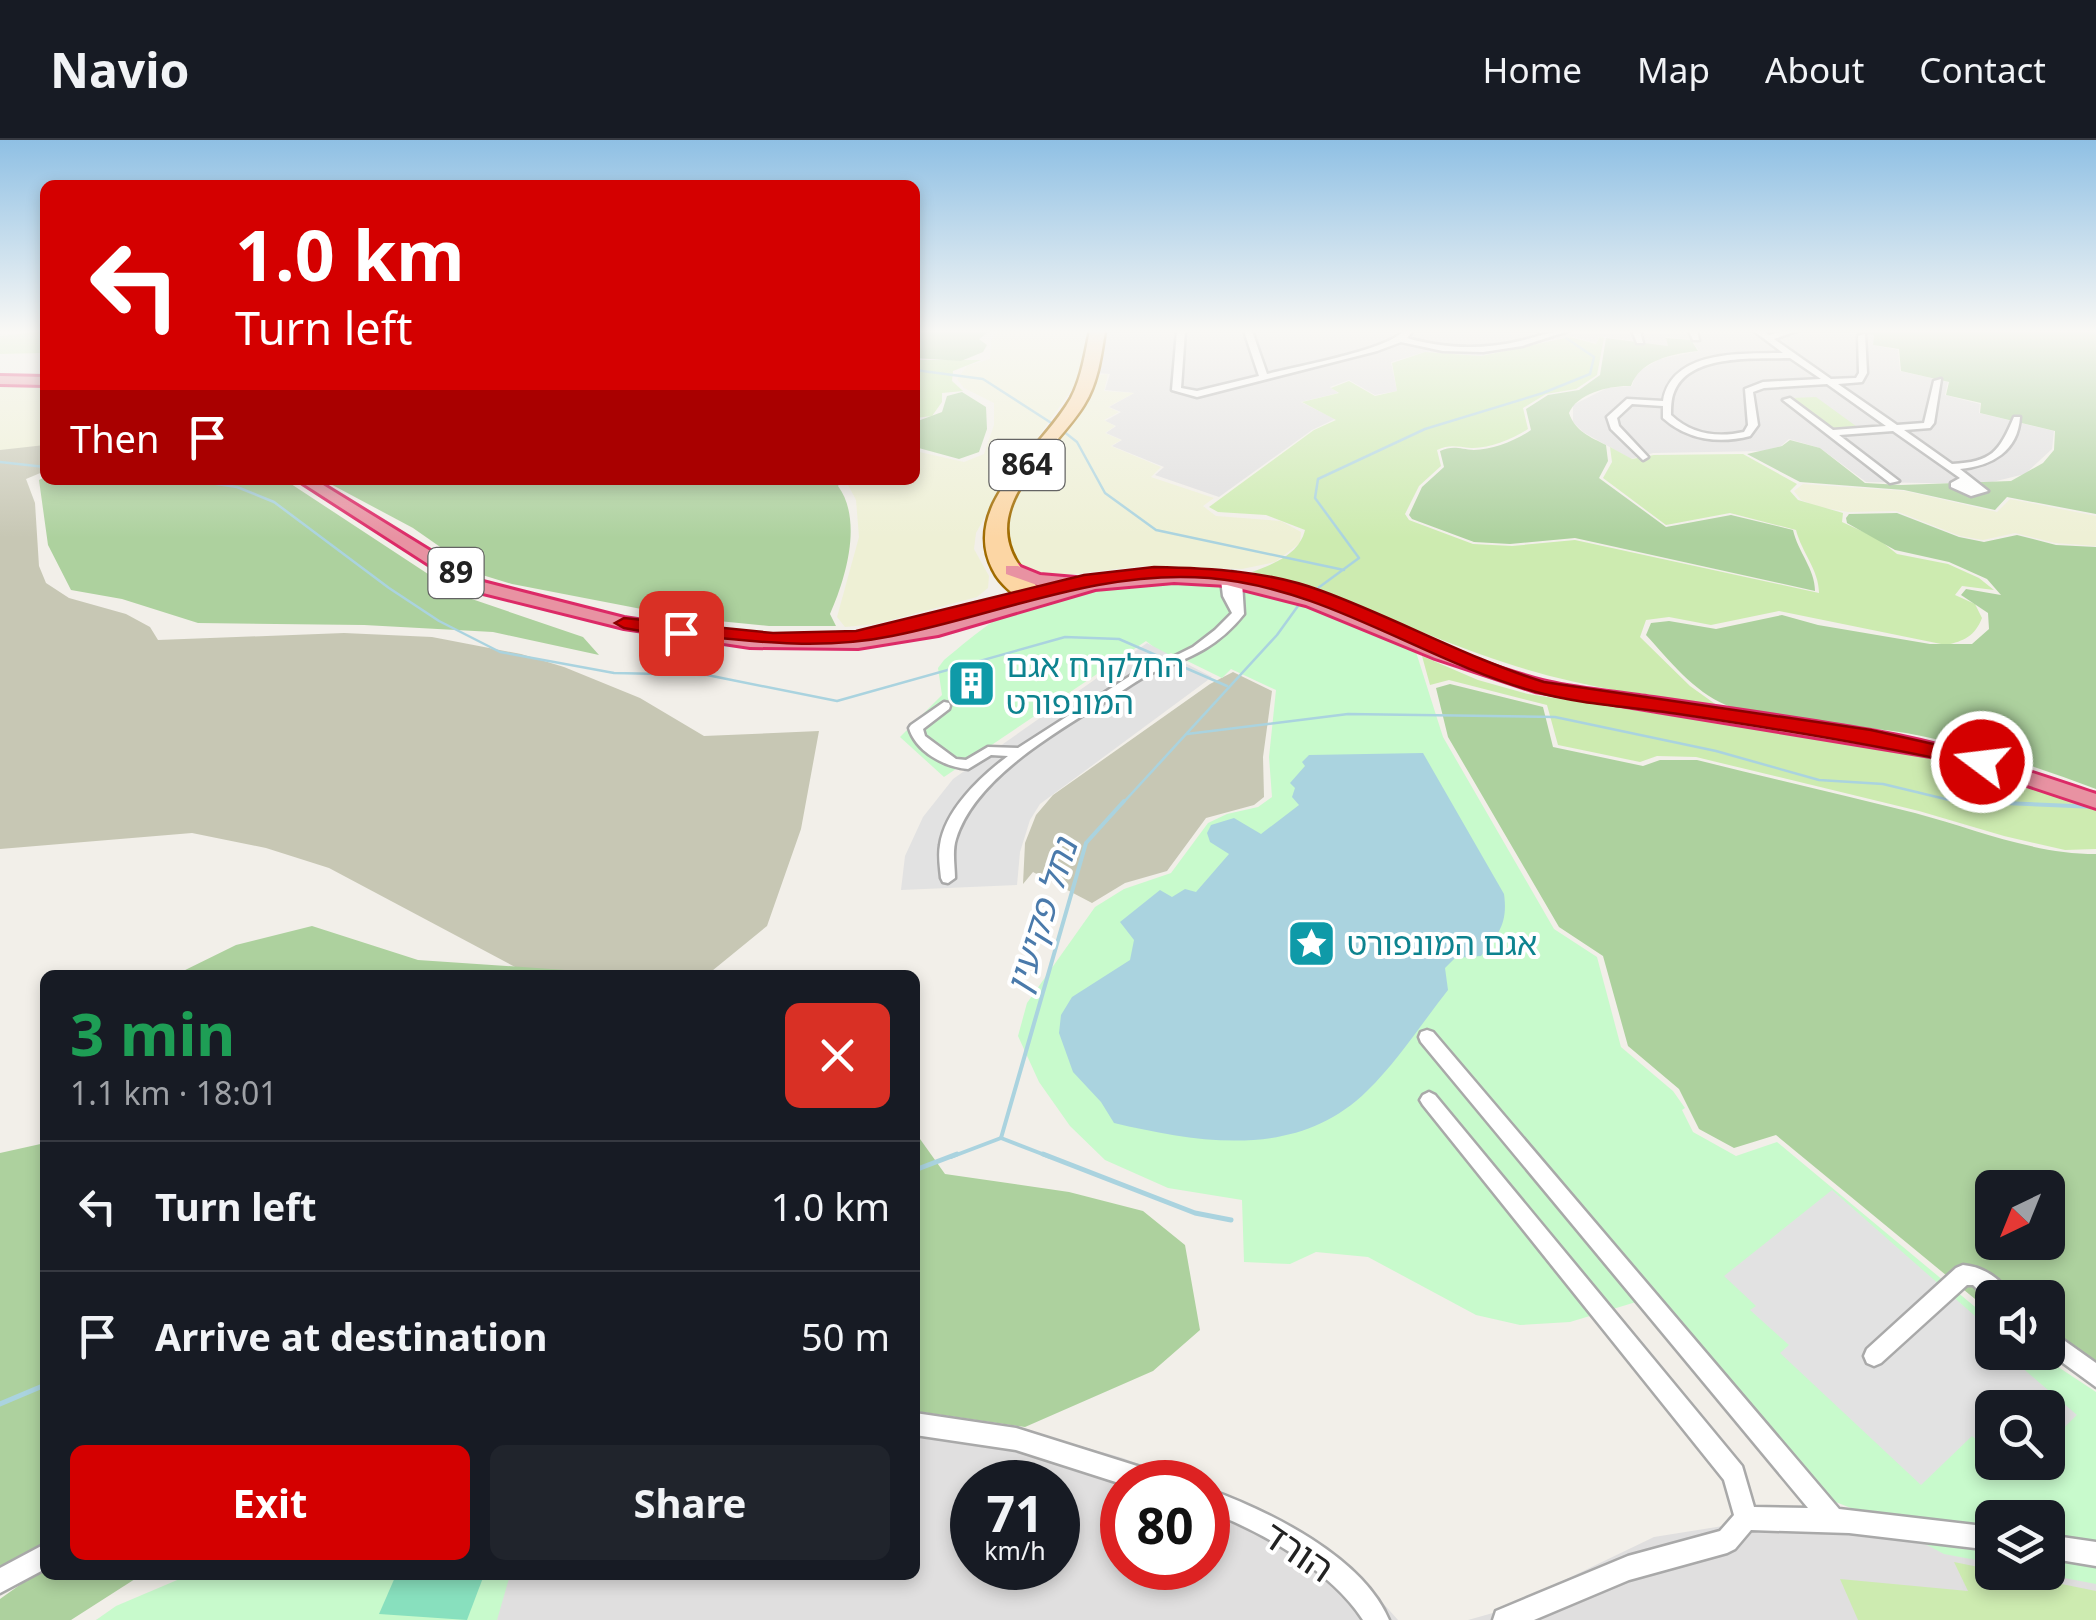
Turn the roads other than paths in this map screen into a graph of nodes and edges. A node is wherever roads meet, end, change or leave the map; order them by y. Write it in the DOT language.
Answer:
graph roads {
  1 [pos="1075,400"];
  2 [pos="1668,400"];
  3 [pos="1747,400"];
  4 [pos="1787,400"];
  5 [pos="1856,400"];
  6 [pos="1934,400"];
  7 [pos="1667,404"];
  8 [pos="2018,419"];
  9 [pos="1898,430"];
  10 [pos="1831,434"];
  11 [pos="1643,457"];
  12 [pos="1956,474"];
  13 [pos="1894,481"];
  14 [pos="1974,484"];
  15 [pos="313,485"];
  16 [pos="1007,570"];
  17 [pos="1084,580"];
  18 [pos="1236,589"];
  19 [pos="1030,596"];
  20 [pos="973,610"];
  21 [pos="624,623"];
  22 [pos="944,706"];
  23 [pos="1023,752"];
  24 [pos="2096,801"];
  25 [pos="948,878"];
  26 [pos="1427,1037"];
  27 [pos="1430,1100"];
  28 [pos="1982,1280"];
  29 [pos="2065,1352"];
  30 [pos="1874,1356"];
  31 [pos="2096,1376"];
  32 [pos="920,1425"];
  33 [pos="1100,1465"];
  34 [pos="1230,1511"];
  35 [pos="1746,1518"];
  36 [pos="1833,1520"];
  37 [pos="1975,1537"];
  38 [pos="2065,1549"];
  39 [pos="2096,1554"];
  40 [pos="40,1559"];
  41 [pos="0,1581"];
  42 [pos="1376,1620"];
  43 [pos="1505,1620"];
  1 -- 16 [label="main road, 864"];
  2 -- 7 [label="street"];
  3 -- 7 [label="street"];
  4 -- 10 [label="street"];
  5 -- 9 [label="street"];
  6 -- 9 [label="street"];
  7 -- 11 [label="street"];
  8 -- 12 [label="street"];
  9 -- 10 [label="street"];
  9 -- 12 [label="street"];
  10 -- 13 [label="street"];
  12 -- 14 [label="street"];
  15 -- 21 [label="highway, 89"];
  16 -- 17 [label="highway"];
  16 -- 19 [label="main road"];
  16 -- 20 [label="highway"];
  17 -- 18 [label="highway, 89"];
  17 -- 19 [label="highway, 89"];
  18 -- 19 [label="highway, 89"];
  18 -- 23 [label="street"];
  18 -- 24 [label="highway, 89"];
  19 -- 20 [label="highway, 89"];
  19 -- 21 [label="highway, 89"];
  20 -- 21 [label="highway, 89"];
  22 -- 23 [label="street"];
  23 -- 25 [label="street"];
  26 -- 36 [label="street"];
  27 -- 35 [label="street"];
  28 -- 30 [label="street"];
  29 -- 31 [label="street"];
  32 -- 33 [label="street"];
  34 -- 42 [label="street, הורד"];
  35 -- 36 [label="street"];
  35 -- 43 [label="street"];
  36 -- 37 [label="street"];
  38 -- 39 [label="street"];
  40 -- 41 [label="street"];
}
